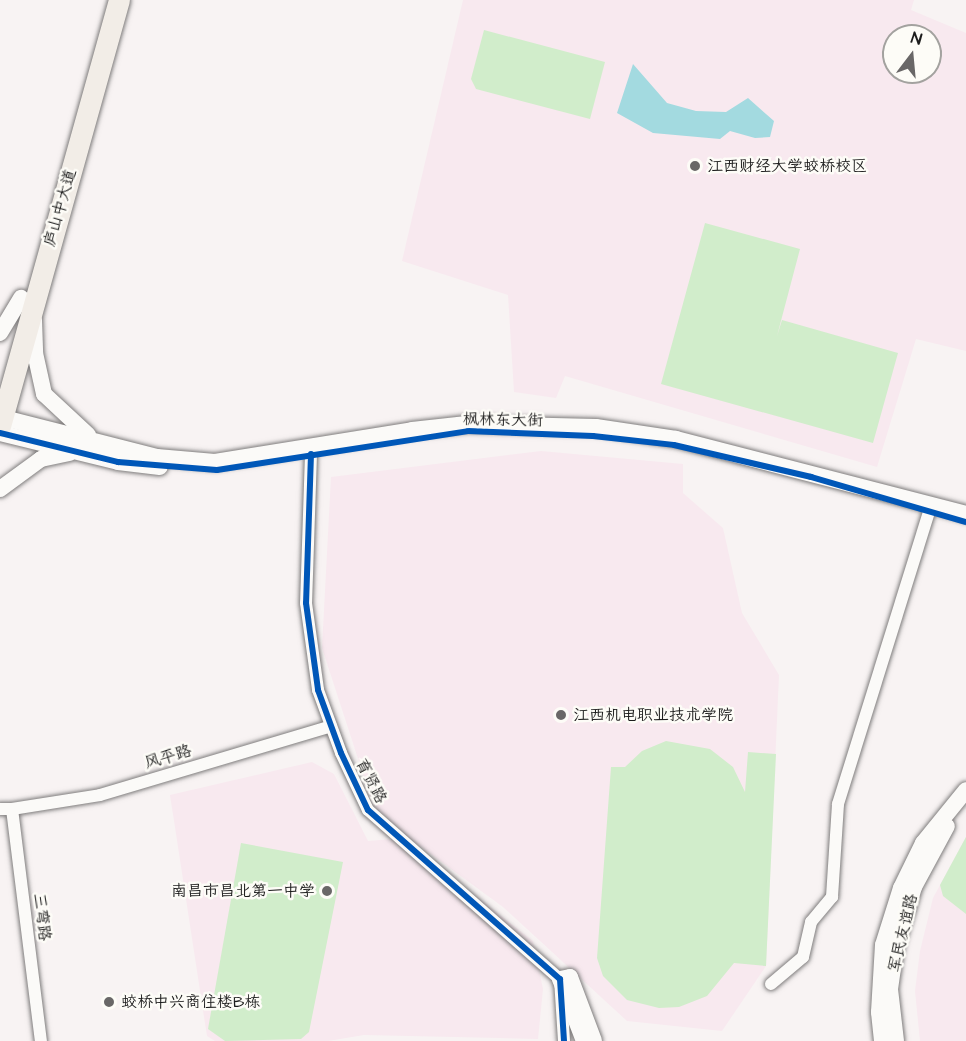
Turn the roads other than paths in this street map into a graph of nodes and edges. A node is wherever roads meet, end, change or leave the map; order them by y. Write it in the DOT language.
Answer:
graph roads {
  1 [pos="108,0"];
  2 [pos="120,0"];
  3 [pos="27,300"];
  4 [pos="0,333"];
  5 [pos="0,370"];
  6 [pos="0,423"];
  7 [pos="99,442"];
  8 [pos="76,452"];
  9 [pos="311,454"];
  10 [pos="0,489"];
  11 [pos="929,512"];
  12 [pos="966,514"];
  13 [pos="966,522"];
  14 [pos="331,726"];
  15 [pos="966,790"];
  16 [pos="966,803"];
  17 [pos="6,809"];
  18 [pos="560,979"];
  19 [pos="771,984"];
  20 [pos="41,1041"];
  21 [pos="564,1041"];
  22 [pos="584,1041"];
  23 [pos="594,1041"];
  24 [pos="882,1041"];
  25 [pos="896,1041"];
  1 -- 3 [label="highway, 庐山中大道"];
  2 -- 3 [label="highway, 庐山中大道"];
  3 -- 4 [label="street"];
  3 -- 5 [label="highway, 庐山中大道"];
  3 -- 6 [label="highway, 庐山中大道"];
  3 -- 7 [label="street"];
  6 -- 7 [label="street, 枫林东大街"];
  6 -- 8 [label="street, 枫林东大街"];
  7 -- 12 [label="street, 枫林东大街"];
  8 -- 9 [label="street, 枫林东大街"];
  8 -- 10 [label="street"];
  9 -- 11 [label="street, 枫林东大街"];
  9 -- 14 [label="street, 育贤路"];
  11 -- 13 [label="street, 枫林东大街"];
  11 -- 19 [label="street"];
  14 -- 17 [label="street, 风平路"];
  14 -- 18 [label="street, 育贤路"];
  15 -- 24 [label="street, 军民友谊路"];
  16 -- 25 [label="street, 军民友谊路"];
  17 -- 20 [label="street, 三弯路"];
  18 -- 21 [label="street"];
  18 -- 22 [label="street"];
  18 -- 23 [label="street"];
}
